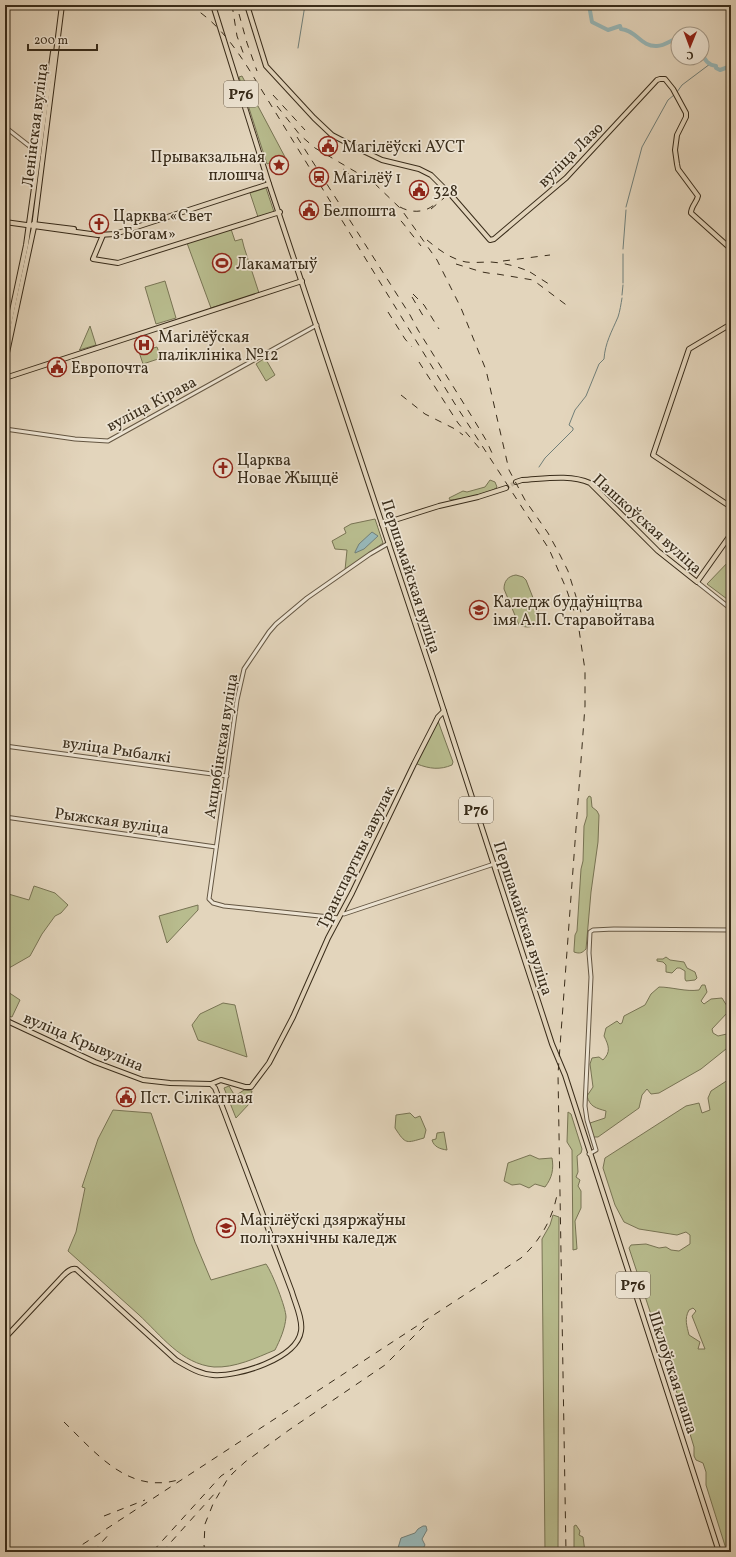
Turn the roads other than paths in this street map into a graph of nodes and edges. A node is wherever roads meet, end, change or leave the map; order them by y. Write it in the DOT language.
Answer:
graph roads {
  1 [pos="61,5"];
  2 [pos="213,5"];
  3 [pos="247,5"];
  4 [pos="48,99"];
  5 [pos="5,127"];
  6 [pos="39,155"];
  7 [pos="269,184"];
  8 [pos="280,212"];
  9 [pos="5,221"];
  10 [pos="32,225"];
  11 [pos="103,235"];
  12 [pos="731,249"];
  13 [pos="302,281"];
  14 [pos="731,324"];
  15 [pos="317,325"];
  16 [pos="5,344"];
  17 [pos="5,362"];
  18 [pos="5,378"];
  19 [pos="5,429"];
  20 [pos="516,482"];
  21 [pos="504,489"];
  22 [pos="731,507"];
  23 [pos="382,524"];
  24 [pos="731,534"];
  25 [pos="389,543"];
  26 [pos="697,582"];
  27 [pos="731,609"];
  28 [pos="444,711"];
  29 [pos="5,746"];
  30 [pos="226,776"];
  31 [pos="5,817"];
  32 [pos="216,848"];
  33 [pos="494,864"];
  34 [pos="341,913"];
  35 [pos="338,918"];
  36 [pos="731,930"];
  37 [pos="5,1020"];
  38 [pos="211,1084"];
  39 [pos="590,1154"];
  40 [pos="5,1338"];
  41 [pos="719,1552"];
  1 -- 4 [label="main road, Ленінская вуліца"];
  2 -- 7 [label="main road, Першамайская вуліца / Р76"];
  3 -- 12 [label="main road, вуліца Лазо"];
  4 -- 6 [label="main road, Ленінская вуліца"];
  4 -- 10 [label="main road, Ленінская вуліца"];
  5 -- 6 [label="street"];
  6 -- 10 [label="main road, Ленінская вуліца"];
  7 -- 8 [label="main road, Першамайская вуліца / Р76"];
  7 -- 11 [label="main road"];
  8 -- 11 [label="main road"];
  8 -- 13 [label="main road, Першамайская вуліца / Р76"];
  9 -- 10 [label="main road"];
  10 -- 11 [label="main road"];
  10 -- 16 [label="main road"];
  10 -- 17 [label="main road"];
  13 -- 15 [label="main road, Першамайская вуліца / Р76"];
  13 -- 18 [label="main road"];
  14 -- 22 [label="main road"];
  15 -- 19 [label="street, вуліца Кірава"];
  15 -- 23 [label="main road, Першамайская вуліца / Р76"];
  20 -- 26 [label="main road, Пашкоўская вуліца"];
  21 -- 23 [label="main road"];
  23 -- 25 [label="main road, Першамайская вуліца / Р76"];
  24 -- 26 [label="main road"];
  25 -- 28 [label="main road, Першамайская вуліца / Р76"];
  25 -- 30 [label="street, Акцюбінская вуліца"];
  26 -- 27 [label="street, Пашкоўская вуліца"];
  28 -- 33 [label="main road, Першамайская вуліца / Р76"];
  28 -- 34 [label="main road, Транспартны завулак"];
  29 -- 30 [label="street, вуліца Рыбалкі"];
  30 -- 32 [label="street, Акцюбінская вуліца"];
  31 -- 32 [label="street, Рыжская вуліца"];
  32 -- 35 [label="street, Акцюбінская вуліца"];
  33 -- 34 [label="street"];
  33 -- 39 [label="main road, Першамайская вуліца / Р76"];
  34 -- 35 [label="main road, Транспартны завулак"];
  35 -- 38 [label="main road, Транспартны завулак"];
  36 -- 39 [label="street"];
  37 -- 38 [label="main road, вуліца Крывуліна"];
  38 -- 40 [label="main road"];
  39 -- 41 [label="main road, Шклоўская шаша / Р76"];
}
